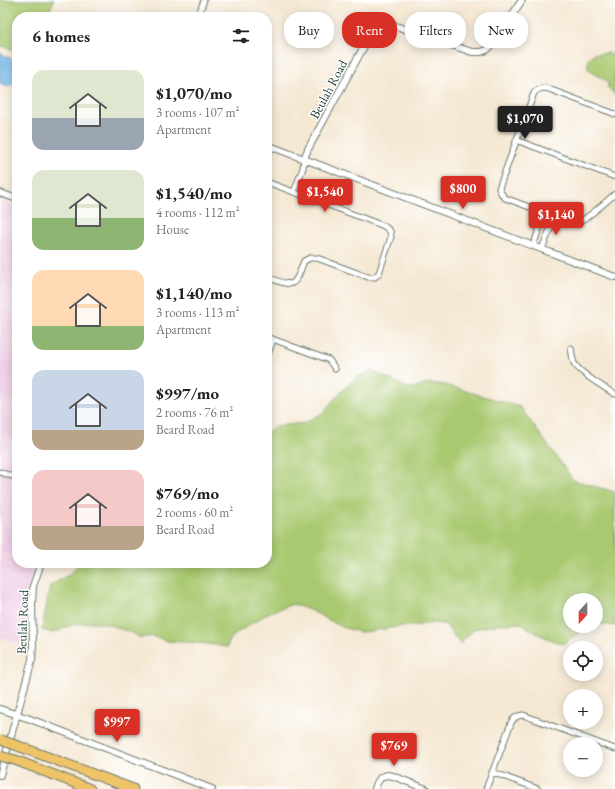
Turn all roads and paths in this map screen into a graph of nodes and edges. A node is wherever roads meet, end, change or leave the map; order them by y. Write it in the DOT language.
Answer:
graph roads {
  1 [pos="204,0"];
  2 [pos="522,0"];
  3 [pos="200,12"];
  4 [pos="615,114"];
  5 [pos="516,140"];
  6 [pos="272,147"];
  7 [pos="304,159"];
  8 [pos="615,176"];
  9 [pos="272,184"];
  10 [pos="294,192"];
  11 [pos="0,193"];
  12 [pos="615,194"];
  13 [pos="12,197"];
  14 [pos="546,213"];
  15 [pos="555,217"];
  16 [pos="533,246"];
  17 [pos="542,249"];
  18 [pos="615,277"];
  19 [pos="272,279"];
  20 [pos="273,340"];
  21 [pos="272,343"];
  22 [pos="571,348"];
  23 [pos="335,369"];
  24 [pos="615,394"];
  25 [pos="0,472"];
  26 [pos="12,476"];
  27 [pos="38,568"];
  28 [pos="0,709"];
  29 [pos="16,715"];
  30 [pos="0,740"];
  31 [pos="615,749"];
  32 [pos="0,756"];
  33 [pos="492,772"];
  34 [pos="0,775"];
  35 [pos="90,789"];
  36 [pos="133,789"];
  37 [pos="212,789"];
  38 [pos="375,789"];
  39 [pos="426,789"];
  40 [pos="486,789"];
  41 [pos="538,789"];
  1 -- 3 [label="street"];
  2 -- 7 [label="street, Beulah Road"];
  4 -- 5 [label="street"];
  5 -- 8 [label="street"];
  5 -- 14 [label="street"];
  6 -- 7 [label="street"];
  7 -- 10 [label="street"];
  7 -- 16 [label="street"];
  9 -- 10 [label="street"];
  10 -- 19 [label="street"];
  11 -- 13 [label="street"];
  12 -- 15 [label="street"];
  14 -- 15 [label="street"];
  14 -- 16 [label="street"];
  15 -- 17 [label="street"];
  16 -- 17 [label="street"];
  17 -- 18 [label="street"];
  20 -- 21 [label="street"];
  20 -- 23 [label="street"];
  22 -- 24 [label="street"];
  25 -- 26 [label="street"];
  27 -- 29 [label="street, Beulah Road"];
  28 -- 29 [label="street"];
  29 -- 34 [label="street, Beulah Road"];
  29 -- 37 [label="street"];
  30 -- 36 [label="highway, bridge"];
  31 -- 33 [label="street"];
  32 -- 35 [label="highway, bridge"];
  33 -- 40 [label="street"];
  33 -- 41 [label="street"];
  38 -- 39 [label="street"];
}
